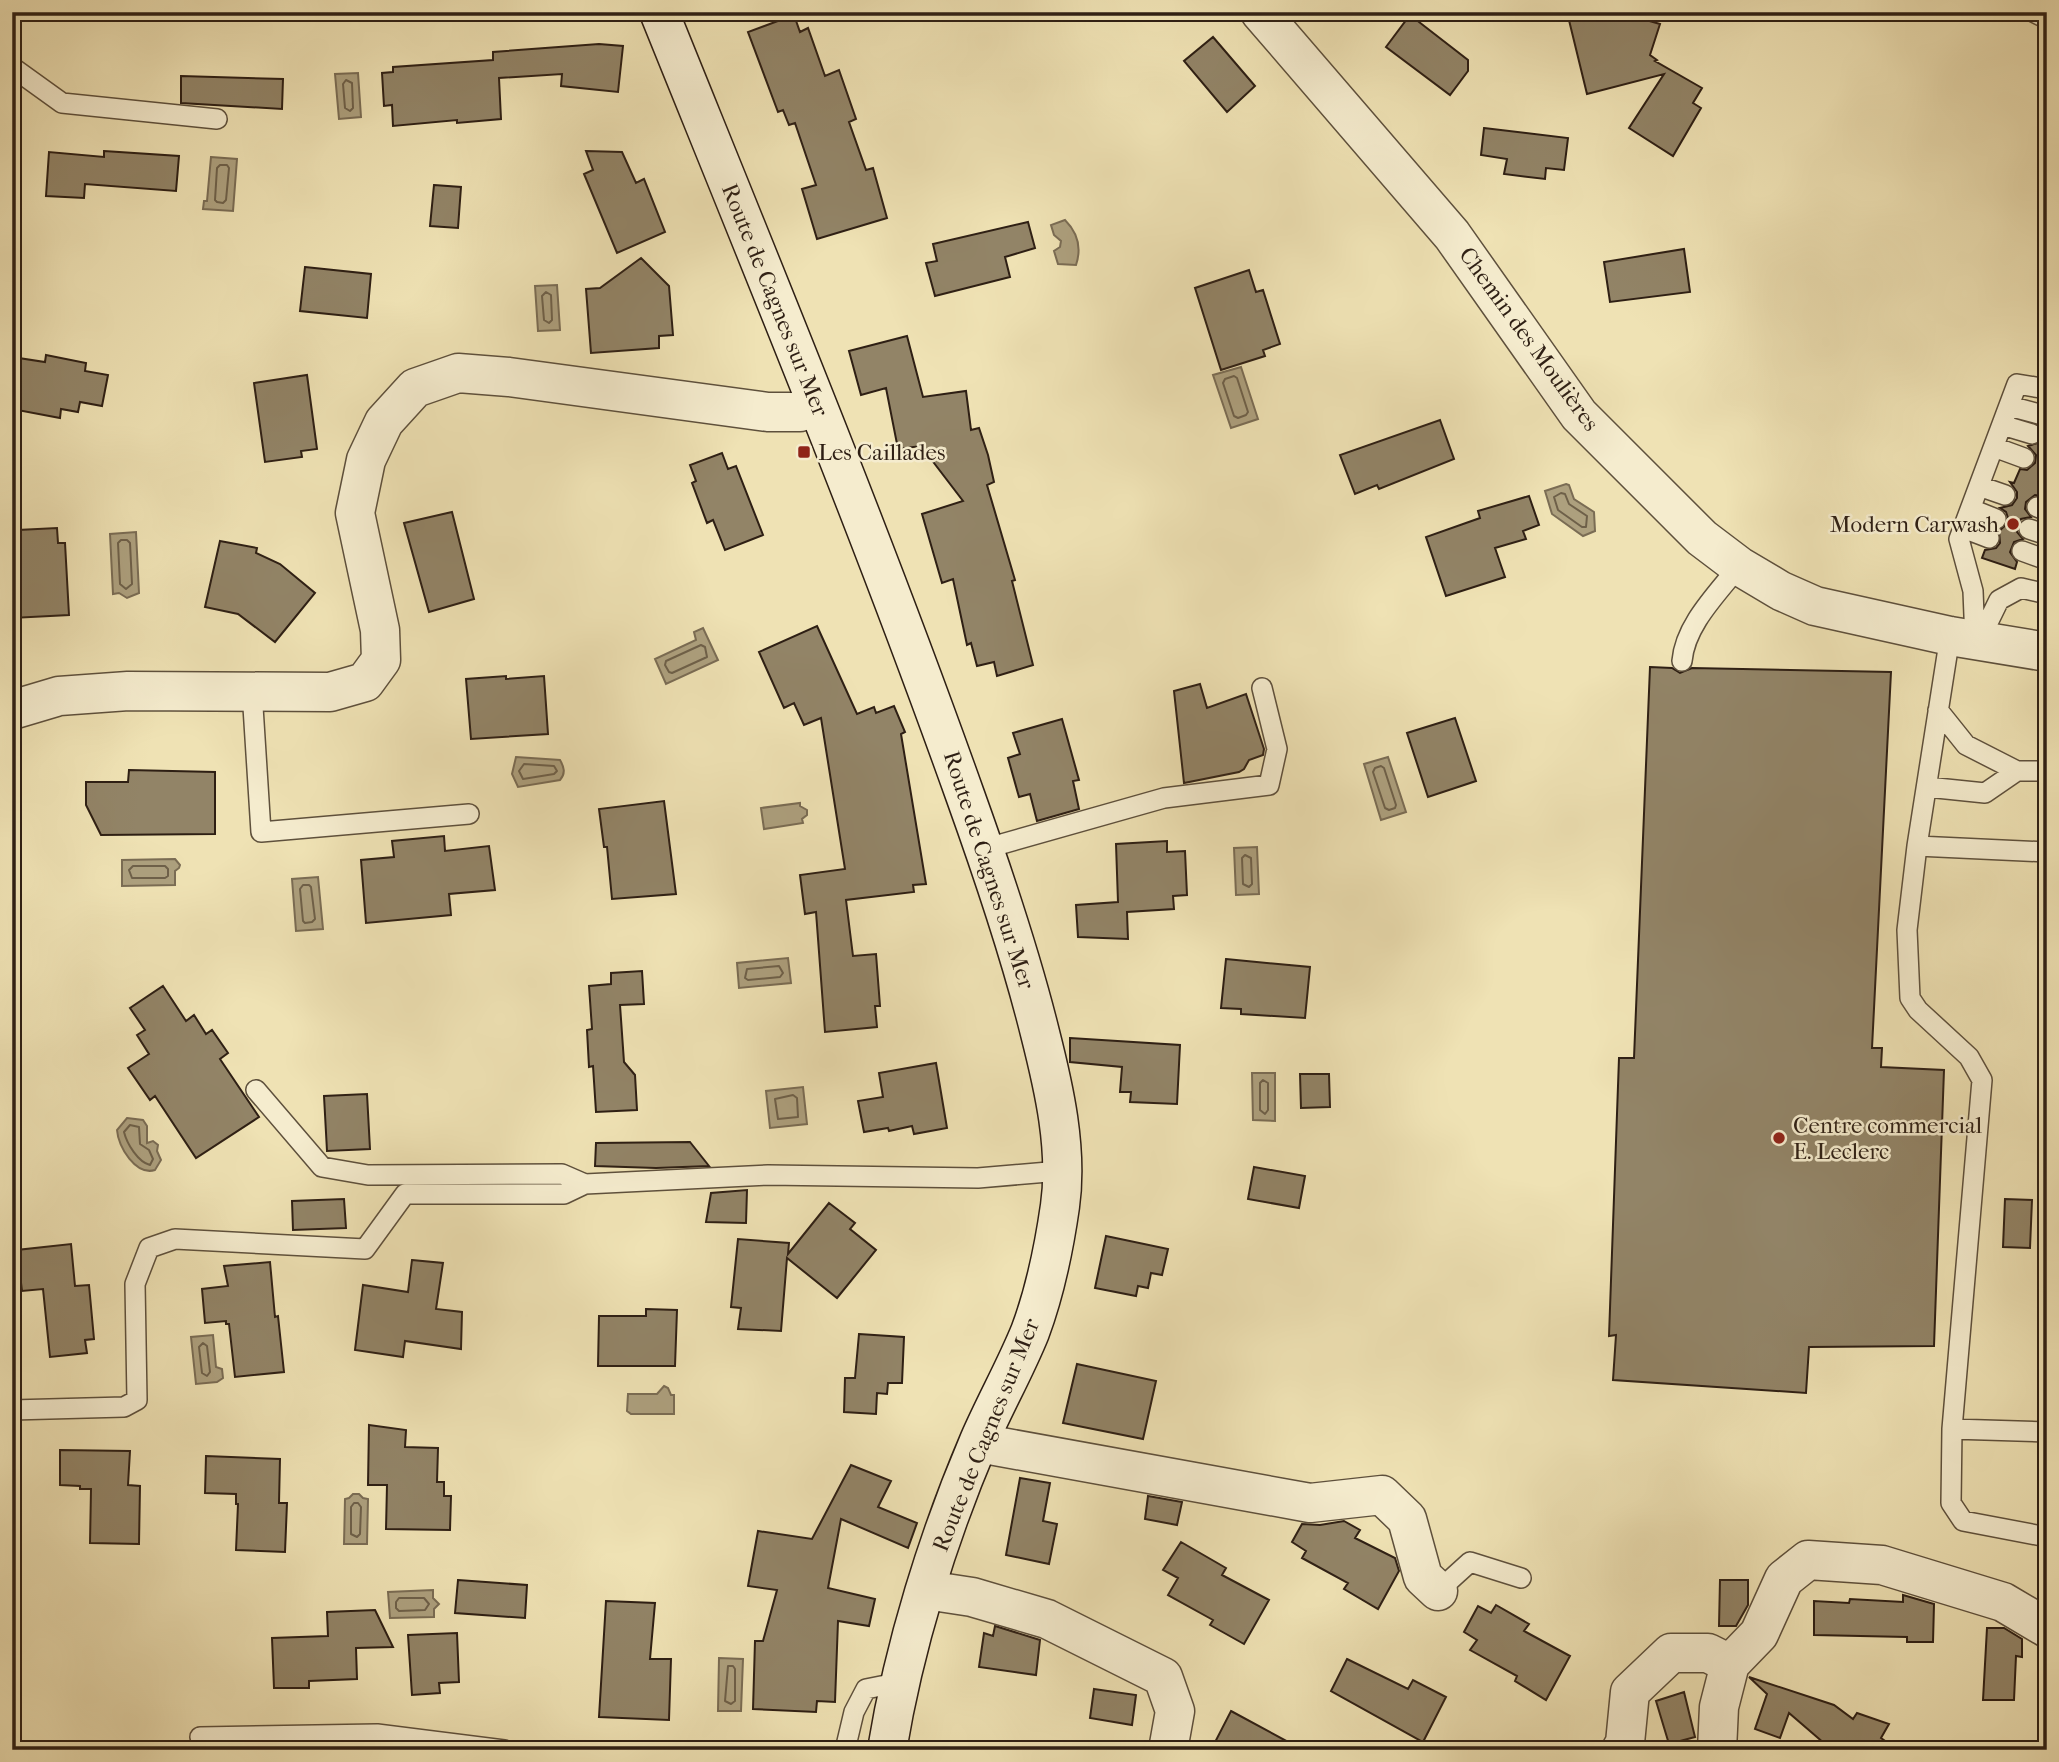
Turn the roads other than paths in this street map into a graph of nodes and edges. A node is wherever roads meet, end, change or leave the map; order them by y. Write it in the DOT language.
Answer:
graph roads {
  1 [pos="659,12"];
  2 [pos="1261,12"];
  3 [pos="2033,12"];
  4 [pos="2047,19"];
  5 [pos="12,67"];
  6 [pos="217,119"];
  7 [pos="2047,389"];
  8 [pos="817,406"];
  9 [pos="2039,414"];
  10 [pos="2006,415"];
  11 [pos="2032,434"];
  12 [pos="1994,447"];
  13 [pos="2024,458"];
  14 [pos="1979,486"];
  15 [pos="2005,495"];
  16 [pos="1971,509"];
  17 [pos="1996,519"];
  18 [pos="1963,528"];
  19 [pos="1989,538"];
  20 [pos="2022,551"];
  21 [pos="2047,560"];
  22 [pos="1739,566"];
  23 [pos="2047,594"];
  24 [pos="1968,639"];
  25 [pos="2047,652"];
  26 [pos="1682,661"];
  27 [pos="1262,688"];
  28 [pos="252,691"];
  29 [pos="12,710"];
  30 [pos="1938,710"];
  31 [pos="2017,771"];
  32 [pos="2047,771"];
  33 [pos="1927,787"];
  34 [pos="469,814"];
  35 [pos="1917,846"];
  36 [pos="984,849"];
  37 [pos="2047,852"];
  38 [pos="256,1090"];
  39 [pos="1060,1171"];
  40 [pos="586,1184"];
  41 [pos="12,1410"];
  42 [pos="1952,1429"];
  43 [pos="2047,1432"];
  44 [pos="979,1443"];
  45 [pos="2047,1536"];
  46 [pos="1521,1578"];
  47 [pos="926,1590"];
  48 [pos="1438,1591"];
  49 [pos="2047,1628"];
  50 [pos="1730,1664"];
  51 [pos="901,1682"];
  52 [pos="200,1737"];
  53 [pos="504,1750"];
  54 [pos="845,1750"];
  55 [pos="887,1750"];
  56 [pos="1168,1750"];
  57 [pos="1621,1750"];
  58 [pos="1717,1750"];
  1 -- 8 [label="street, Route de Cagnes sur Mer"];
  2 -- 22 [label="street, Chemin des Moulières"];
  3 -- 4 [label="lane"];
  5 -- 6 [label="lane"];
  7 -- 10 [label="lane"];
  8 -- 28 [label="street"];
  8 -- 36 [label="street, Route de Cagnes sur Mer"];
  9 -- 10 [label="lane"];
  10 -- 11 [label="lane"];
  10 -- 12 [label="lane"];
  12 -- 13 [label="lane"];
  12 -- 14 [label="lane"];
  14 -- 15 [label="lane"];
  14 -- 16 [label="lane"];
  16 -- 17 [label="lane"];
  16 -- 18 [label="lane"];
  18 -- 19 [label="lane"];
  18 -- 24 [label="lane"];
  20 -- 21 [label="lane"];
  22 -- 24 [label="street, Chemin des Moulières"];
  22 -- 26 [label="lane"];
  23 -- 24 [label="lane"];
  24 -- 25 [label="street, Chemin des Moulières"];
  24 -- 30 [label="lane"];
  27 -- 36 [label="lane"];
  28 -- 29 [label="street"];
  28 -- 34 [label="lane"];
  30 -- 31 [label="lane"];
  30 -- 33 [label="lane"];
  31 -- 32 [label="lane"];
  31 -- 33 [label="lane"];
  33 -- 35 [label="lane"];
  35 -- 37 [label="lane"];
  35 -- 42 [label="lane"];
  36 -- 39 [label="street, Route de Cagnes sur Mer"];
  38 -- 40 [label="lane"];
  39 -- 40 [label="lane"];
  39 -- 44 [label="street, Route de Cagnes sur Mer"];
  40 -- 41 [label="lane"];
  42 -- 43 [label="lane"];
  42 -- 45 [label="lane"];
  44 -- 47 [label="street, Route de Cagnes sur Mer"];
  44 -- 48 [label="street"];
  46 -- 48 [label="lane"];
  47 -- 51 [label="street, Route de Cagnes sur Mer"];
  47 -- 56 [label="street"];
  49 -- 50 [label="street"];
  50 -- 57 [label="street"];
  50 -- 58 [label="street"];
  51 -- 54 [label="lane"];
  51 -- 55 [label="street, Route de Cagnes sur Mer"];
  52 -- 53 [label="lane"];
}
